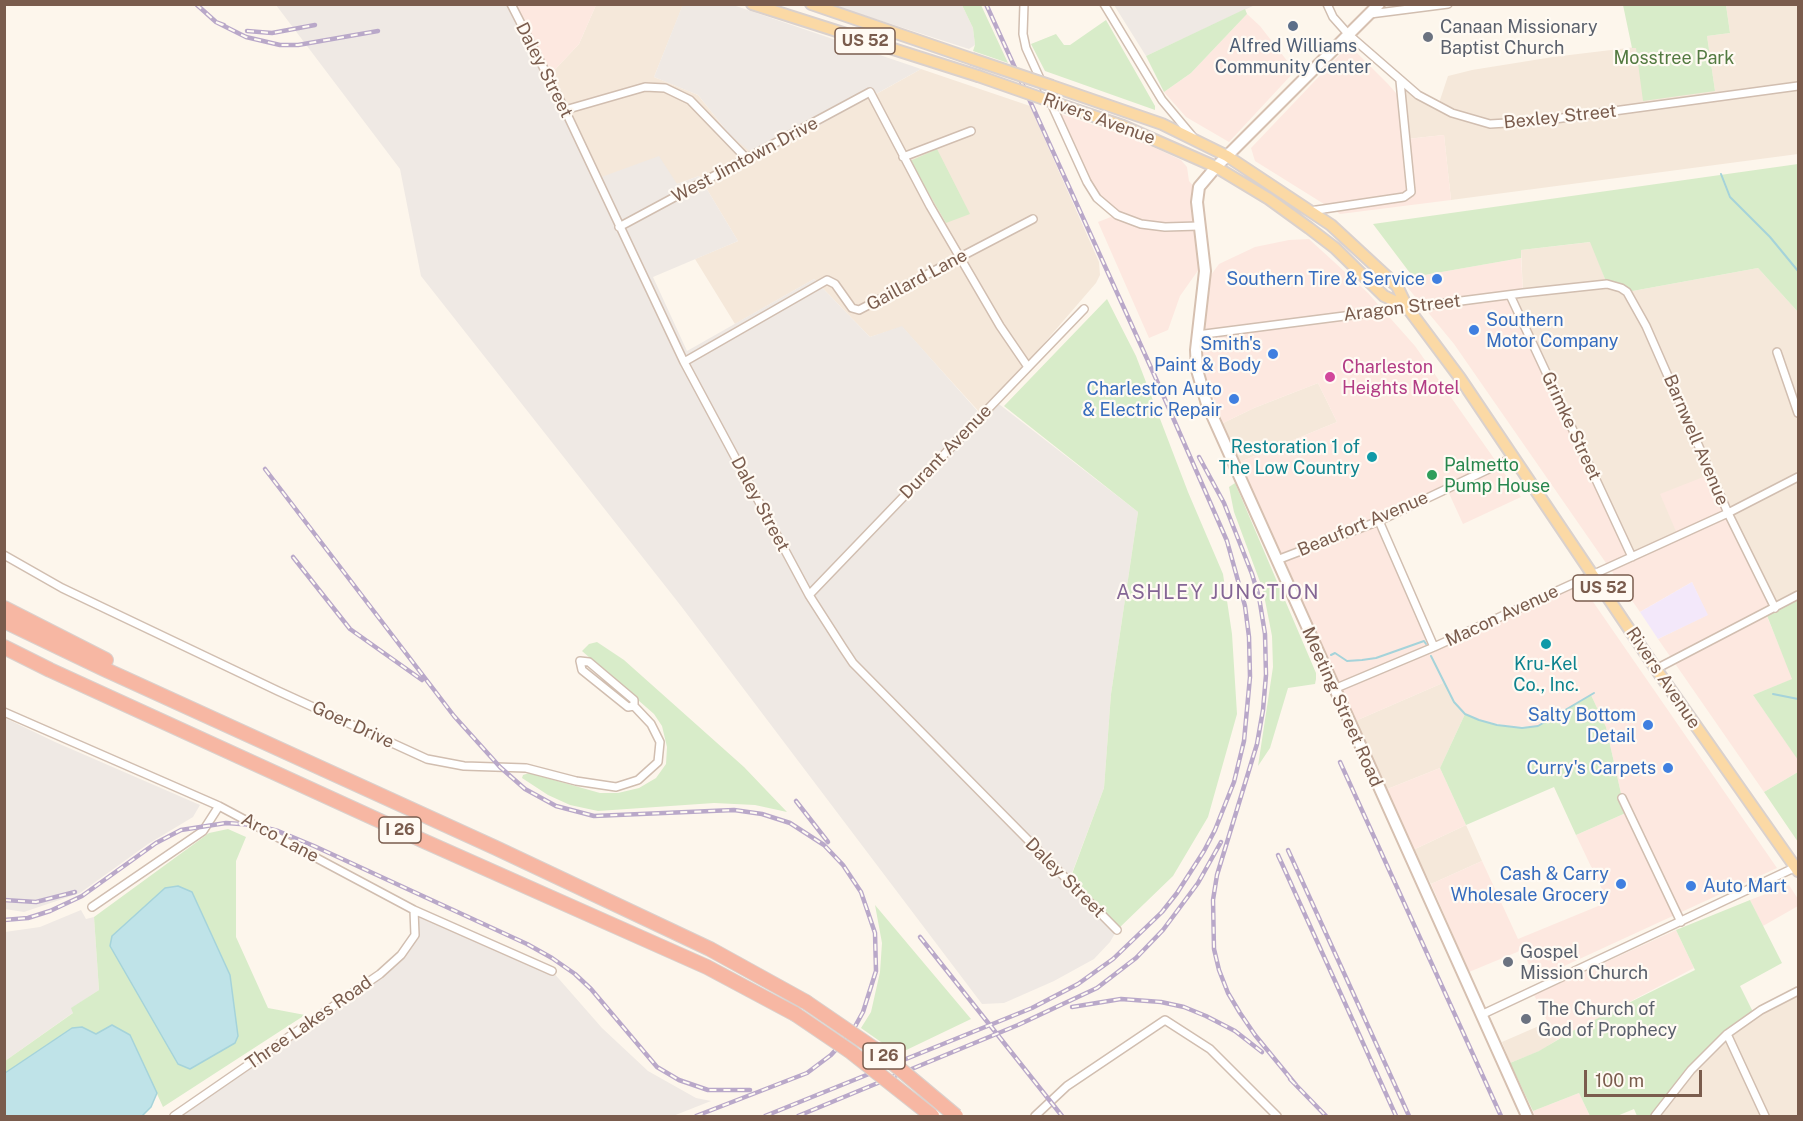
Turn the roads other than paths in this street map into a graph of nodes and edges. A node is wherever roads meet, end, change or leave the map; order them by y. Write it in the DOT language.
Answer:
graph roads {
  1 [pos="511,4"];
  2 [pos="752,4"];
  3 [pos="812,4"];
  4 [pos="1024,4"];
  5 [pos="1104,4"];
  6 [pos="1327,4"];
  7 [pos="1379,4"];
  8 [pos="1448,4"];
  9 [pos="1370,14"];
  10 [pos="1349,35"];
  11 [pos="1400,81"];
  12 [pos="1798,86"];
  13 [pos="565,110"];
  14 [pos="971,131"];
  15 [pos="1193,137"];
  16 [pos="1227,156"];
  17 [pos="903,157"];
  18 [pos="747,159"];
  19 [pos="1216,167"];
  20 [pos="1309,211"];
  21 [pos="1033,219"];
  22 [pos="1199,226"];
  23 [pos="619,227"];
  24 [pos="961,256"];
  25 [pos="1607,284"];
  26 [pos="1510,295"];
  27 [pos="1407,307"];
  28 [pos="1084,309"];
  29 [pos="1197,335"];
  30 [pos="1777,352"];
  31 [pos="684,362"];
  32 [pos="1028,367"];
  33 [pos="1798,413"];
  34 [pos="1514,457"];
  35 [pos="1798,477"];
  36 [pos="1728,513"];
  37 [pos="1378,521"];
  38 [pos="4,555"];
  39 [pos="1632,557"];
  40 [pos="1277,560"];
  41 [pos="1593,573"];
  42 [pos="809,595"];
  43 [pos="1798,595"];
  44 [pos="1775,608"];
  45 [pos="4,609"];
  46 [pos="4,621"];
  47 [pos="4,647"];
  48 [pos="1434,647"];
  49 [pos="4,654"];
  50 [pos="1656,669"];
  51 [pos="1334,688"];
  52 [pos="99,693"];
  53 [pos="634,706"];
  54 [pos="4,712"];
  55 [pos="243,733"];
  56 [pos="1622,798"];
  57 [pos="219,806"];
  58 [pos="1797,869"];
  59 [pos="92,907"];
  60 [pos="414,910"];
  61 [pos="1681,922"];
  62 [pos="1117,930"];
  63 [pos="552,970"];
  64 [pos="1798,990"];
  65 [pos="1481,1015"];
  66 [pos="1727,1034"];
  67 [pos="174,1116"];
  68 [pos="932,1116"];
  69 [pos="956,1116"];
  70 [pos="1035,1116"];
  71 [pos="1278,1116"];
  72 [pos="1527,1116"];
  73 [pos="1655,1116"];
  74 [pos="1765,1116"];
  1 -- 13 [label="street, Daley Street"];
  2 -- 19 [label="main road, Rivers Avenue / US 52, bridge"];
  3 -- 15 [label="main road, Rivers Avenue / US 52, bridge"];
  4 -- 22 [label="street"];
  5 -- 15 [label="street"];
  6 -- 10 [label="street, Bexley Street"];
  7 -- 9 [label="street"];
  8 -- 9 [label="street"];
  9 -- 10 [label="street"];
  10 -- 11 [label="street, Bexley Street"];
  10 -- 16 [label="street"];
  11 -- 12 [label="street, Bexley Street"];
  11 -- 20 [label="street"];
  13 -- 18 [label="street"];
  13 -- 23 [label="street, Daley Street"];
  14 -- 17 [label="street"];
  15 -- 16 [label="main road, Rivers Avenue / US 52"];
  16 -- 19 [label="street, Meeting Street Road"];
  16 -- 20 [label="main road, Rivers Avenue / US 52"];
  17 -- 18 [label="street, West Jimtown Drive"];
  17 -- 24 [label="street"];
  18 -- 23 [label="street, West Jimtown Drive"];
  19 -- 22 [label="street, Meeting Street Road"];
  19 -- 27 [label="main road, Rivers Avenue / US 52"];
  20 -- 27 [label="main road, Rivers Avenue / US 52"];
  21 -- 24 [label="street, Gaillard Lane"];
  22 -- 29 [label="street, Meeting Street Road"];
  23 -- 31 [label="street, Daley Street"];
  24 -- 31 [label="street, Gaillard Lane"];
  24 -- 32 [label="street"];
  25 -- 26 [label="street, Aragon Street"];
  25 -- 36 [label="street, Barnwell Avenue"];
  26 -- 27 [label="street, Aragon Street"];
  26 -- 39 [label="street, Grimke Street"];
  27 -- 29 [label="street, Aragon Street"];
  27 -- 34 [label="main road, Rivers Avenue / US 52"];
  28 -- 32 [label="street, Durant Avenue"];
  29 -- 40 [label="street, Meeting Street Road"];
  30 -- 33 [label="street"];
  31 -- 42 [label="street, Daley Street"];
  32 -- 42 [label="street, Durant Avenue"];
  34 -- 37 [label="street, Beaufort Avenue"];
  34 -- 41 [label="main road, Rivers Avenue / US 52"];
  35 -- 36 [label="street, Macon Avenue"];
  36 -- 39 [label="street, Macon Avenue"];
  36 -- 44 [label="street, Barnwell Avenue"];
  37 -- 40 [label="street, Beaufort Avenue"];
  37 -- 48 [label="street"];
  38 -- 53 [label="street, Goer Drive"];
  39 -- 41 [label="street, Macon Avenue"];
  40 -- 51 [label="street, Meeting Street Road"];
  41 -- 48 [label="street, Macon Avenue"];
  41 -- 50 [label="main road, Rivers Avenue / US 52"];
  42 -- 62 [label="street, Daley Street"];
  43 -- 44 [label="street"];
  44 -- 50 [label="street"];
  45 -- 55 [label="highway"];
  46 -- 55 [label="highway, I 26"];
  47 -- 52 [label="highway, I 26"];
  48 -- 51 [label="street, Macon Avenue"];
  49 -- 52 [label="highway"];
  50 -- 58 [label="main road, Rivers Avenue / US 52"];
  51 -- 65 [label="street, Meeting Street Road"];
  52 -- 68 [label="highway, I 26, bridge"];
  53 -- 53 [label="street, Goer Drive"];
  54 -- 57 [label="street, Arco Lane"];
  55 -- 69 [label="highway, I 26, bridge"];
  56 -- 61 [label="street"];
  57 -- 59 [label="street"];
  57 -- 60 [label="street, Arco Lane"];
  58 -- 61 [label="street"];
  60 -- 63 [label="street, Arco Lane"];
  60 -- 67 [label="street, Three Lakes Road"];
  61 -- 65 [label="street"];
  64 -- 66 [label="street"];
  65 -- 72 [label="street, Meeting Street Road"];
  66 -- 73 [label="street"];
  66 -- 74 [label="street"];
  70 -- 71 [label="street"];
}
